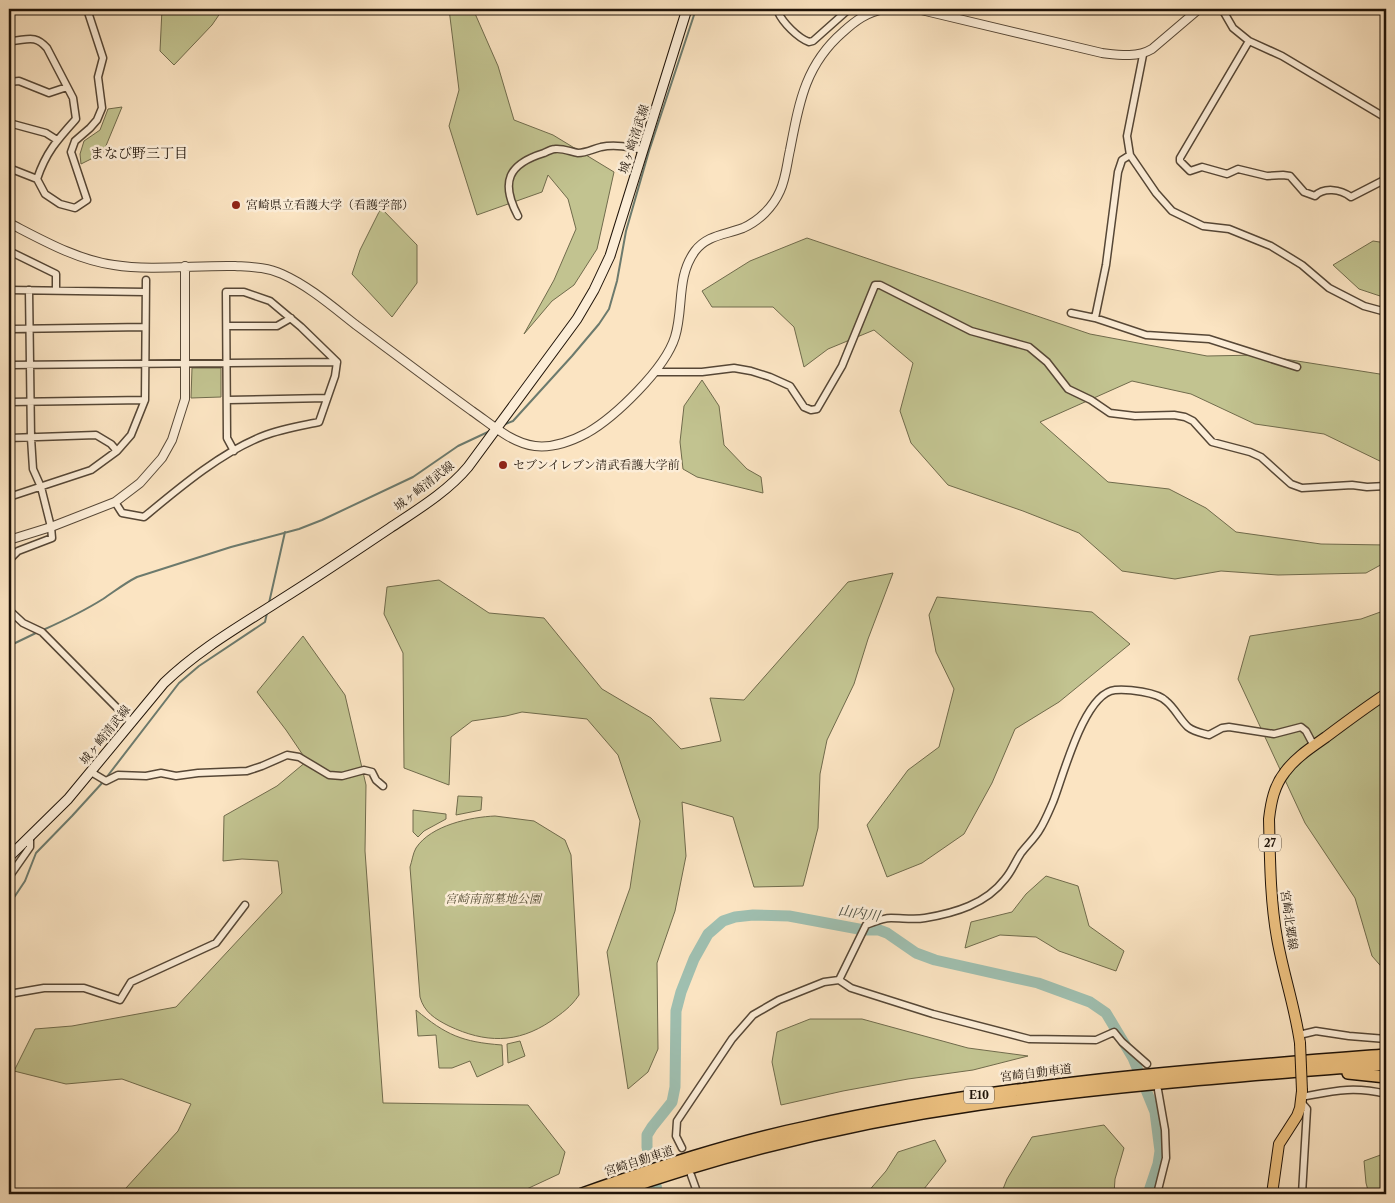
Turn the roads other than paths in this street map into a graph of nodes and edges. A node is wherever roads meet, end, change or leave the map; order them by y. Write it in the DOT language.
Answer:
graph roads {
  1 [pos="87,9"];
  2 [pos="687,9"];
  3 [pos="780,9"];
  4 [pos="848,9"];
  5 [pos="884,9"];
  6 [pos="916,9"];
  7 [pos="1199,9"];
  8 [pos="1222,9"];
  9 [pos="9,41"];
  10 [pos="1249,41"];
  11 [pos="1143,55"];
  12 [pos="9,82"];
  13 [pos="67,87"];
  14 [pos="1386,118"];
  15 [pos="9,123"];
  16 [pos="56,140"];
  17 [pos="643,150"];
  18 [pos="1130,155"];
  19 [pos="9,169"];
  20 [pos="37,178"];
  21 [pos="1386,180"];
  22 [pos="518,216"];
  23 [pos="9,223"];
  24 [pos="9,251"];
  25 [pos="186,266"];
  26 [pos="146,280"];
  27 [pos="9,290"];
  28 [pos="29,290"];
  29 [pos="56,290"];
  30 [pos="145,292"];
  31 [pos="1386,312"];
  32 [pos="1071,313"];
  33 [pos="291,318"];
  34 [pos="1096,318"];
  35 [pos="227,326"];
  36 [pos="145,327"];
  37 [pos="30,328"];
  38 [pos="9,329"];
  39 [pos="337,362"];
  40 [pos="227,363"];
  41 [pos="145,364"];
  42 [pos="186,364"];
  43 [pos="9,365"];
  44 [pos="30,365"];
  45 [pos="1297,368"];
  46 [pos="655,372"];
  47 [pos="327,398"];
  48 [pos="145,400"];
  49 [pos="228,400"];
  50 [pos="9,402"];
  51 [pos="30,402"];
  52 [pos="495,431"];
  53 [pos="9,438"];
  54 [pos="31,438"];
  55 [pos="117,451"];
  56 [pos="234,451"];
  57 [pos="1386,486"];
  58 [pos="41,487"];
  59 [pos="9,497"];
  60 [pos="115,502"];
  61 [pos="51,527"];
  62 [pos="9,540"];
  63 [pos="9,560"];
  64 [pos="9,610"];
  65 [pos="1386,694"];
  66 [pos="131,722"];
  67 [pos="1314,746"];
  68 [pos="92,772"];
  69 [pos="383,786"];
  70 [pos="30,838"];
  71 [pos="9,857"];
  72 [pos="9,877"];
  73 [pos="245,905"];
  74 [pos="839,980"];
  75 [pos="9,994"];
  76 [pos="1386,1038"];
  77 [pos="1299,1039"];
  78 [pos="1386,1054"];
  79 [pos="1147,1064"];
  80 [pos="1386,1064"];
  81 [pos="1242,1076"];
  82 [pos="1386,1077"];
  83 [pos="1158,1090"];
  84 [pos="1386,1094"];
  85 [pos="1301,1097"];
  86 [pos="682,1148"];
  87 [pos="690,1175"];
  88 [pos="582,1194"];
  89 [pos="610,1194"];
  90 [pos="695,1194"];
  91 [pos="1157,1194"];
  92 [pos="1272,1194"];
  93 [pos="1302,1194"];
  1 -- 20 [label="street"];
  2 -- 17 [label="main road, 城ヶ崎清武線"];
  3 -- 4 [label="street"];
  5 -- 46 [label="street"];
  6 -- 11 [label="street"];
  7 -- 11 [label="street"];
  8 -- 10 [label="street"];
  9 -- 13 [label="street"];
  10 -- 14 [label="street"];
  10 -- 21 [label="street"];
  11 -- 18 [label="street"];
  12 -- 13 [label="street"];
  13 -- 16 [label="street"];
  15 -- 16 [label="street"];
  16 -- 20 [label="street"];
  17 -- 22 [label="street"];
  17 -- 52 [label="main road, 城ヶ崎清武線"];
  18 -- 31 [label="street"];
  18 -- 34 [label="street"];
  19 -- 20 [label="street"];
  23 -- 25 [label="street"];
  24 -- 29 [label="street"];
  25 -- 42 [label="street"];
  25 -- 52 [label="street"];
  26 -- 30 [label="street"];
  27 -- 28 [label="street"];
  28 -- 29 [label="street"];
  28 -- 37 [label="street"];
  29 -- 30 [label="street"];
  30 -- 36 [label="street"];
  32 -- 34 [label="street"];
  33 -- 35 [label="street"];
  33 -- 35 [label="street"];
  33 -- 39 [label="street"];
  34 -- 45 [label="street"];
  35 -- 40 [label="street"];
  36 -- 37 [label="street"];
  36 -- 41 [label="street"];
  37 -- 38 [label="street"];
  37 -- 44 [label="street"];
  39 -- 40 [label="street"];
  39 -- 47 [label="street"];
  40 -- 42 [label="street"];
  40 -- 49 [label="street"];
  41 -- 42 [label="street"];
  41 -- 44 [label="street"];
  41 -- 48 [label="street"];
  42 -- 60 [label="street"];
  43 -- 44 [label="street"];
  44 -- 51 [label="street"];
  46 -- 52 [label="street"];
  46 -- 57 [label="street"];
  47 -- 49 [label="street"];
  47 -- 56 [label="street"];
  48 -- 51 [label="street"];
  48 -- 55 [label="street"];
  49 -- 56 [label="street"];
  50 -- 51 [label="street"];
  51 -- 54 [label="street"];
  52 -- 66 [label="main road, 城ヶ崎清武線"];
  53 -- 54 [label="street"];
  54 -- 55 [label="street"];
  54 -- 58 [label="street"];
  55 -- 58 [label="street"];
  56 -- 60 [label="street"];
  58 -- 59 [label="street"];
  58 -- 61 [label="street"];
  60 -- 61 [label="street"];
  61 -- 62 [label="street"];
  61 -- 63 [label="street"];
  64 -- 66 [label="street"];
  65 -- 67 [label="main road, 宮崎北郷線 / 27"];
  66 -- 68 [label="main road, 城ヶ崎清武線"];
  67 -- 74 [label="street"];
  67 -- 77 [label="main road, 宮崎北郷線 / 27"];
  68 -- 69 [label="street"];
  68 -- 70 [label="main road, 城ヶ崎清武線"];
  70 -- 71 [label="main road, 城ヶ崎清武線"];
  70 -- 72 [label="street"];
  73 -- 75 [label="street"];
  74 -- 79 [label="street"];
  74 -- 86 [label="street"];
  76 -- 77 [label="street"];
  77 -- 85 [label="main road, 宮崎北郷線 / 27, bridge"];
  78 -- 88 [label="highway, 宮崎自動車道 / E10"];
  80 -- 81 [label="highway, 宮崎自動車道 / E10"];
  81 -- 82 [label="highway"];
  81 -- 89 [label="highway, 宮崎自動車道 / E10"];
  83 -- 91 [label="street"];
  84 -- 85 [label="street"];
  85 -- 92 [label="main road, 宮崎北郷線 / 27"];
  85 -- 93 [label="street"];
  87 -- 90 [label="street"];
}
